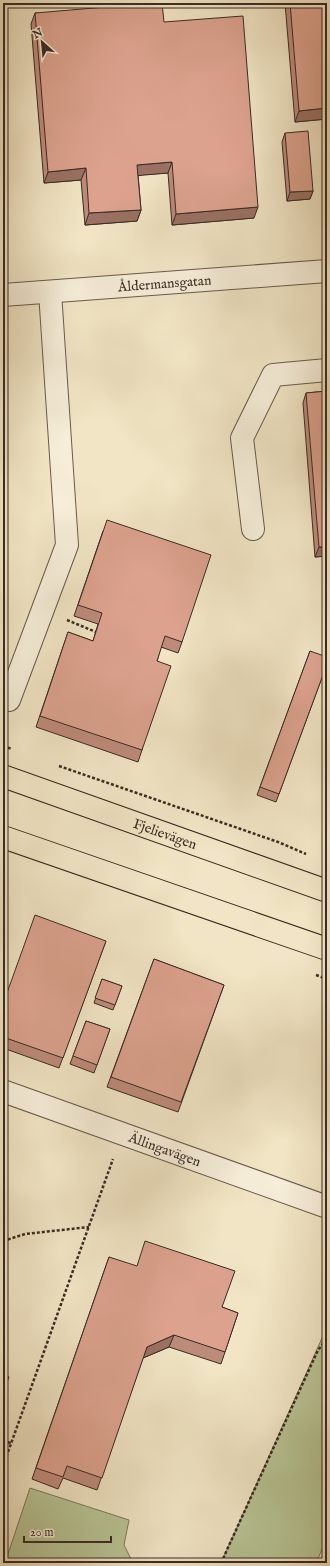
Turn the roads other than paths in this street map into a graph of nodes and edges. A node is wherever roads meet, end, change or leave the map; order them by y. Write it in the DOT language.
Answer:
graph roads {
  1 [pos="327,271"];
  2 [pos="50,292"];
  3 [pos="3,295"];
  4 [pos="327,370"];
  5 [pos="253,529"];
  6 [pos="10,700"];
  7 [pos="3,776"];
  8 [pos="3,837"];
  9 [pos="327,891"];
  10 [pos="327,949"];
  11 [pos="3,1091"];
  12 [pos="327,1207"];
  1 -- 2 [label="street, Åldermansgatan"];
  2 -- 3 [label="street, Åldermansgatan"];
  2 -- 6 [label="street"];
  4 -- 5 [label="street"];
  7 -- 9 [label="main road, Fjelievägen"];
  8 -- 10 [label="main road"];
  11 -- 12 [label="street, Ällingavägen"];
}
